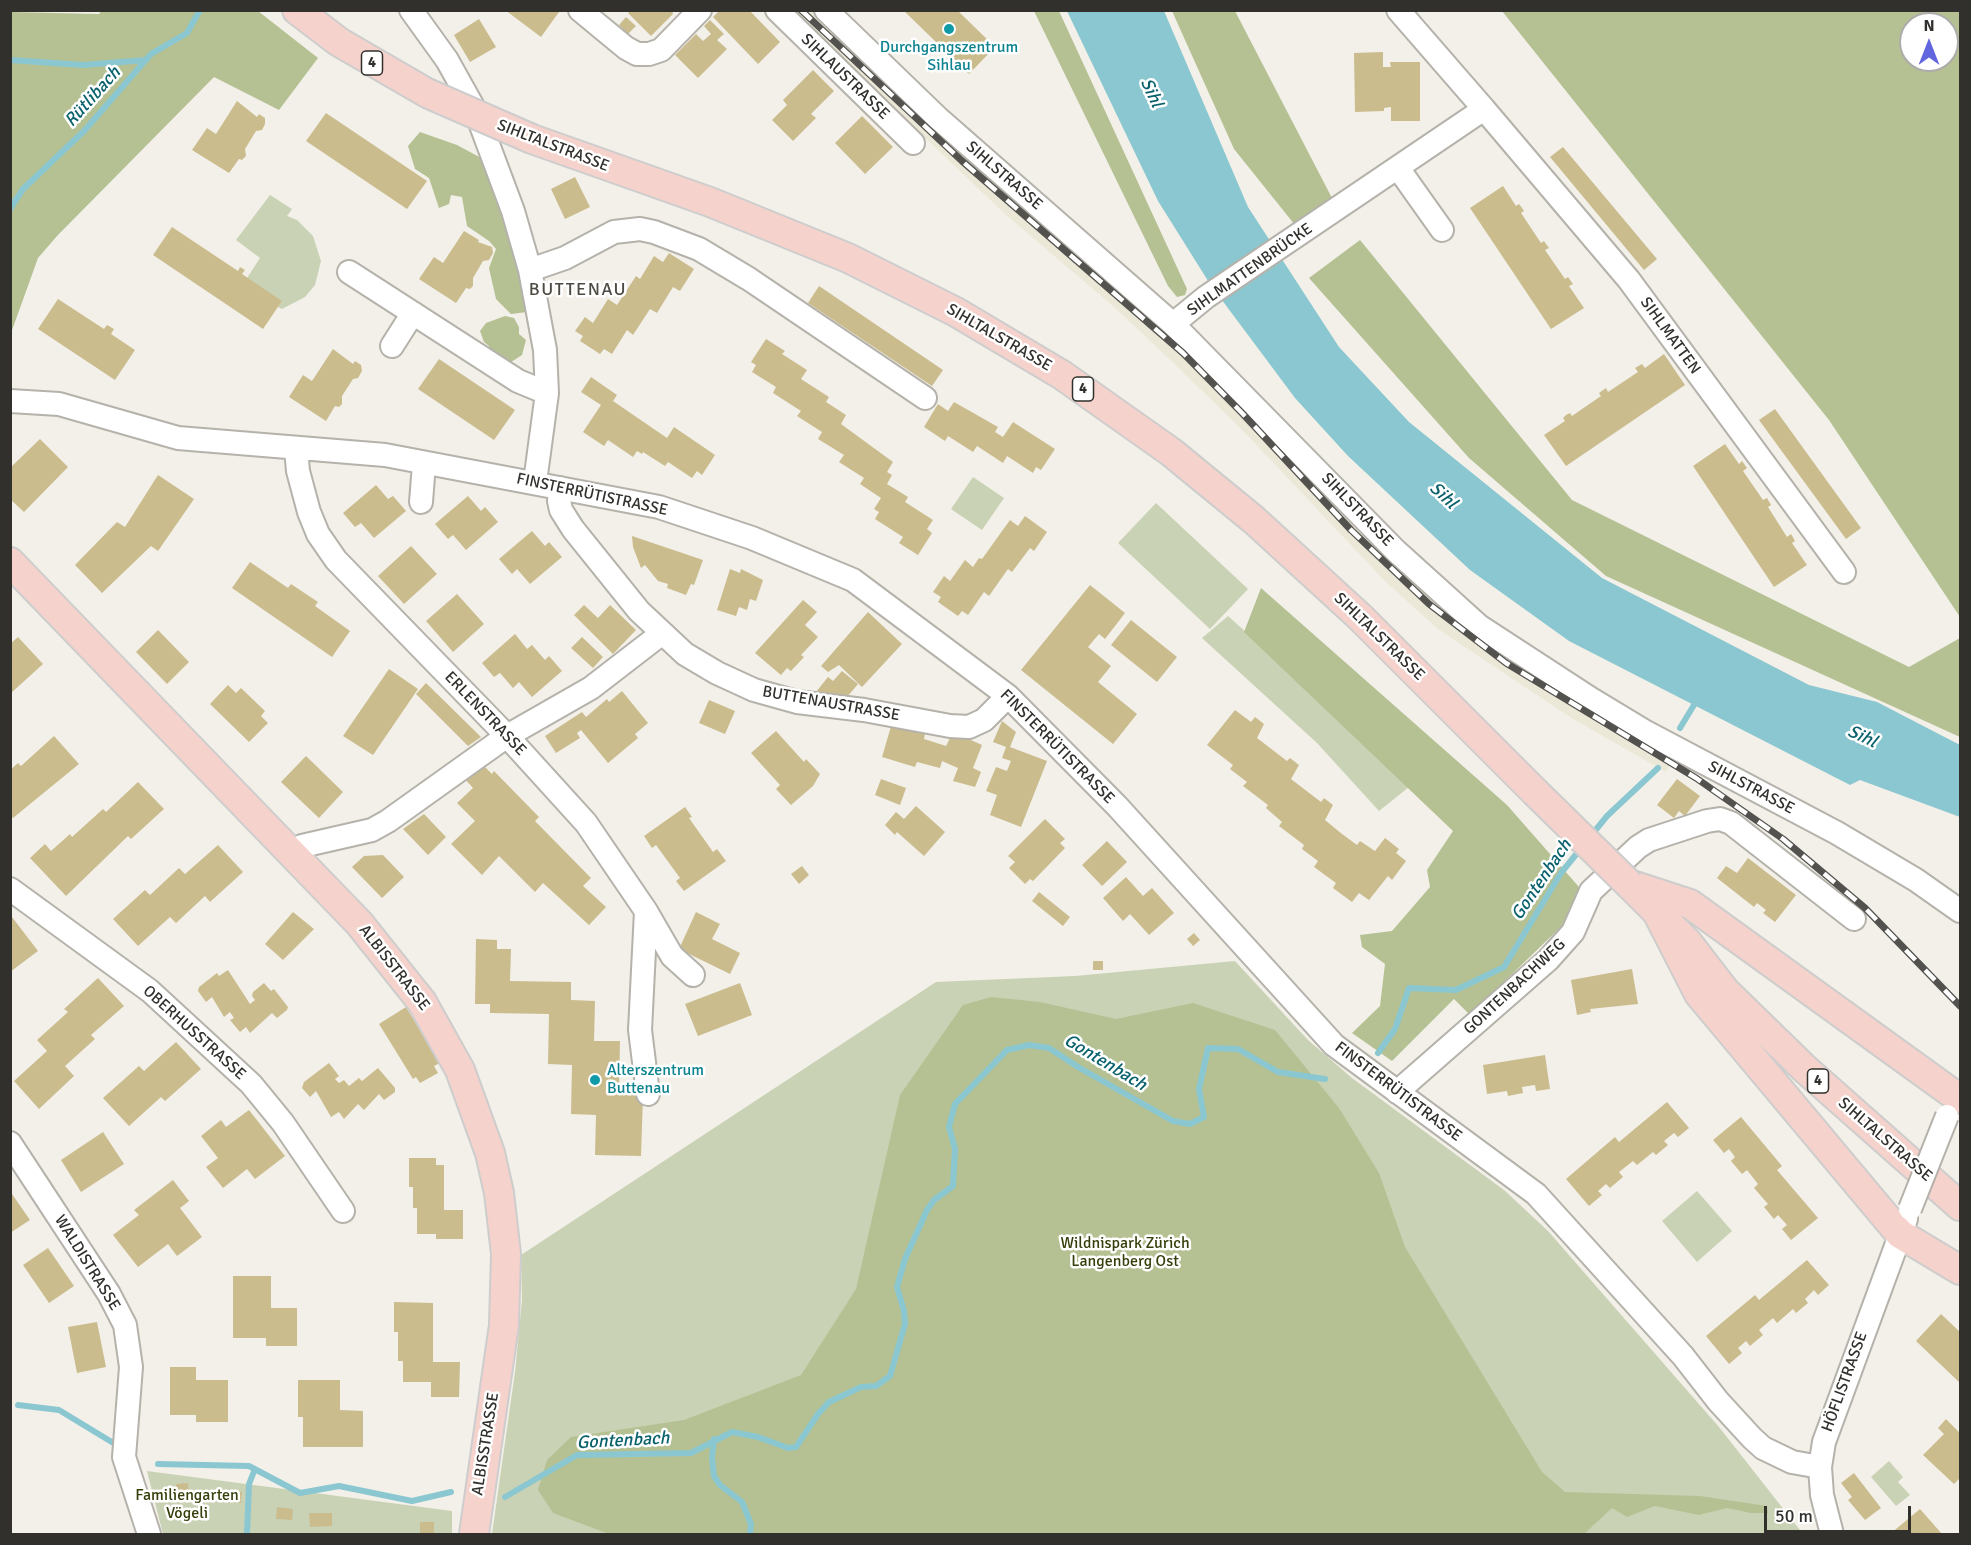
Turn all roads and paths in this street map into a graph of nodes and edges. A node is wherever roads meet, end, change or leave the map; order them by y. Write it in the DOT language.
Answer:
graph roads {
  1 [pos="297,10"];
  2 [pos="411,10"];
  3 [pos="579,10"];
  4 [pos="700,10"];
  5 [pos="777,10"];
  6 [pos="826,10"];
  7 [pos="1398,10"];
  8 [pos="1484,109"];
  9 [pos="913,143"];
  10 [pos="1398,168"];
  11 [pos="1443,230"];
  12 [pos="530,270"];
  13 [pos="349,272"];
  14 [pos="413,313"];
  15 [pos="1182,317"];
  16 [pos="392,346"];
  17 [pos="547,393"];
  18 [pos="925,398"];
  19 [pos="10,401"];
  20 [pos="296,449"];
  21 [pos="424,464"];
  22 [pos="535,483"];
  23 [pos="560,488"];
  24 [pos="421,502"];
  25 [pos="10,562"];
  26 [pos="1844,572"];
  27 [pos="661,634"];
  28 [pos="1008,696"];
  29 [pos="507,736"];
  30 [pos="292,854"];
  31 [pos="1630,885"];
  32 [pos="10,889"];
  33 [pos="646,911"];
  34 [pos="1960,911"];
  35 [pos="1657,912"];
  36 [pos="1854,919"];
  37 [pos="1688,943"];
  38 [pos="693,975"];
  39 [pos="1397,1092"];
  40 [pos="648,1094"];
  41 [pos="1956,1097"];
  42 [pos="10,1143"];
  43 [pos="1960,1183"];
  44 [pos="1960,1206"];
  45 [pos="343,1211"];
  46 [pos="1905,1222"];
  47 [pos="1960,1270"];
  48 [pos="1820,1467"];
  49 [pos="149,1534"];
  50 [pos="474,1534"];
  51 [pos="1832,1534"];
  1 -- 31 [label="main road, SIHLTALSTRASSE / 4, bridge"];
  2 -- 12 [label="street"];
  3 -- 4 [label="street"];
  5 -- 9 [label="street, SIHLAUSTRASSE"];
  6 -- 15 [label="street, SIHLSTRASSE"];
  7 -- 8 [label="street, SIHLMATTEN"];
  8 -- 10 [label="street"];
  8 -- 26 [label="street, SIHLMATTEN"];
  10 -- 11 [label="street"];
  10 -- 15 [label="street, SIHLMATTENBRÜCKE"];
  12 -- 17 [label="street"];
  12 -- 18 [label="street"];
  13 -- 14 [label="street"];
  14 -- 16 [label="street"];
  14 -- 17 [label="street"];
  15 -- 34 [label="street, SIHLSTRASSE"];
  17 -- 22 [label="street"];
  19 -- 20 [label="street, FINSTERRÜTISTRASSE"];
  20 -- 21 [label="street, FINSTERRÜTISTRASSE"];
  20 -- 29 [label="street, ERLENSTRASSE"];
  21 -- 22 [label="street, FINSTERRÜTISTRASSE"];
  21 -- 24 [label="street"];
  22 -- 23 [label="street, FINSTERRÜTISTRASSE"];
  23 -- 27 [label="street, BUTTENAUSTRASSE"];
  23 -- 28 [label="street, FINSTERRÜTISTRASSE"];
  25 -- 30 [label="main road, ALBISSTRASSE"];
  27 -- 28 [label="street, BUTTENAUSTRASSE"];
  27 -- 29 [label="street"];
  28 -- 39 [label="street, FINSTERRÜTISTRASSE"];
  29 -- 30 [label="street"];
  29 -- 33 [label="street, ERLENSTRASSE"];
  30 -- 50 [label="main road, ALBISSTRASSE"];
  31 -- 35 [label="main road, SIHLTALSTRASSE / 4"];
  31 -- 41 [label="main road"];
  32 -- 45 [label="street, OBERHUSSTRASSE"];
  33 -- 38 [label="street, ERLENSTRASSE"];
  33 -- 40 [label="street"];
  35 -- 37 [label="main road, SIHLTALSTRASSE / 4"];
  35 -- 46 [label="main road"];
  36 -- 39 [label="street, GONTENBACHWEG"];
  37 -- 43 [label="main road, SIHLTALSTRASSE / 4"];
  37 -- 44 [label="main road, SIHLTALSTRASSE / 4"];
  39 -- 48 [label="street, FINSTERRÜTISTRASSE"];
  41 -- 46 [label="street, bridge"];
  42 -- 49 [label="street, WALDISTRASSE"];
  46 -- 47 [label="main road"];
  46 -- 48 [label="street, HÖFLISTRASSE"];
  48 -- 51 [label="street, HÖFLISTRASSE"];
}
